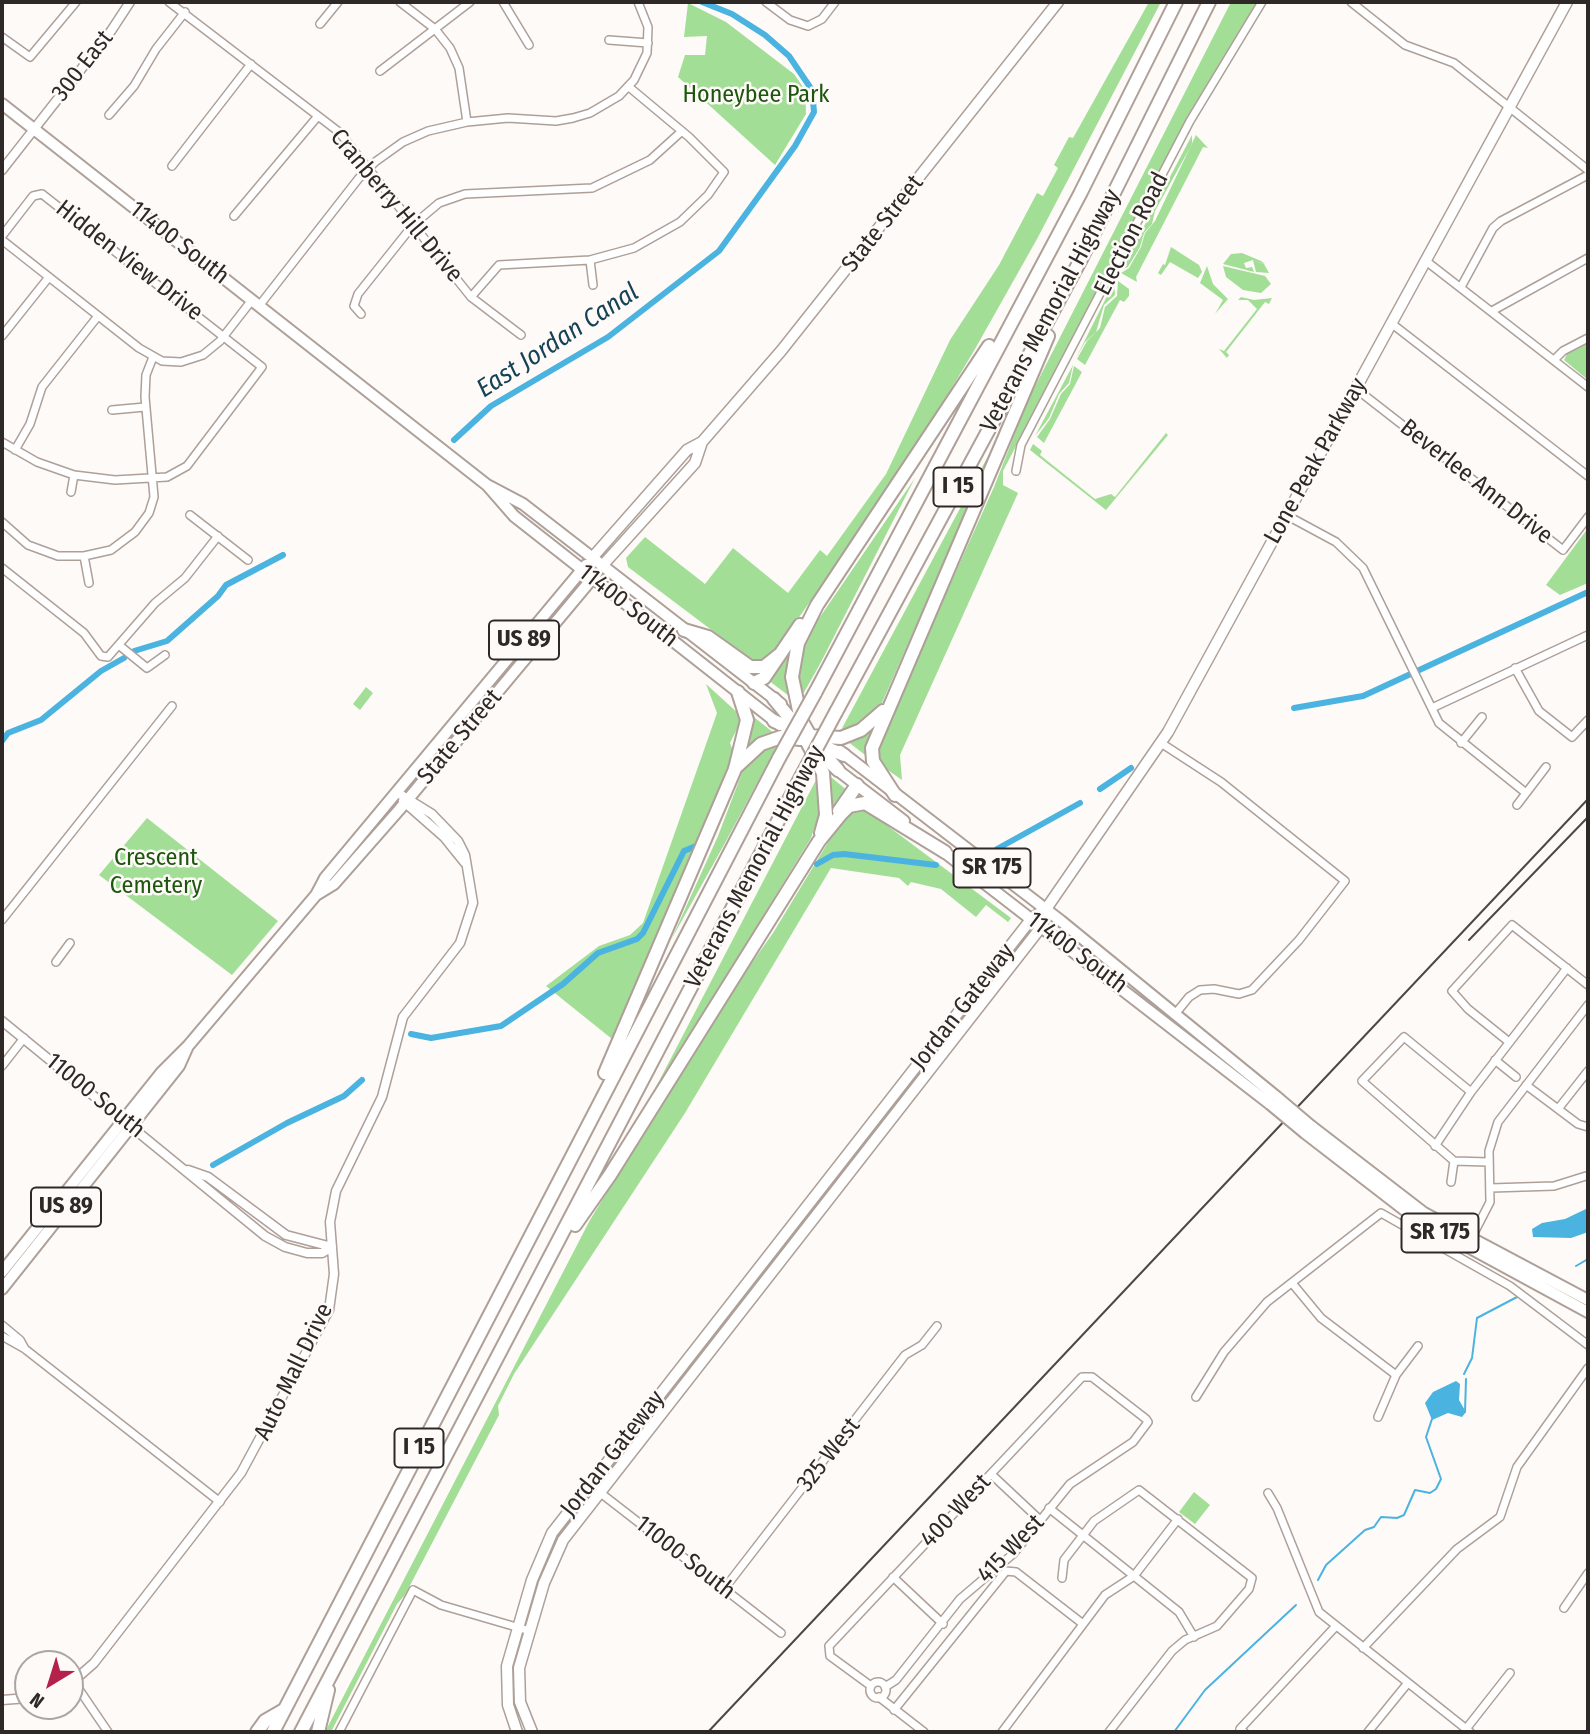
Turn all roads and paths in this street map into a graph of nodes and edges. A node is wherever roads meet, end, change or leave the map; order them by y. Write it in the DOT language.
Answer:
graph roads {
  1 [pos="76,2"];
  2 [pos="130,2"];
  3 [pos="169,2"];
  4 [pos="338,2"];
  5 [pos="400,2"];
  6 [pos="470,2"];
  7 [pos="503,2"];
  8 [pos="638,2"];
  9 [pos="766,2"];
  10 [pos="835,2"];
  11 [pos="1176,2"];
  12 [pos="1209,2"];
  13 [pos="1262,2"];
  14 [pos="1351,2"];
  15 [pos="1567,2"];
  16 [pos="1052,4"];
  17 [pos="185,12"];
  18 [pos="320,24"];
  19 [pos="435,29"];
  20 [pos="2,37"];
  21 [pos="609,40"];
  22 [pos="648,43"];
  23 [pos="529,45"];
  24 [pos="251,64"];
  25 [pos="380,71"];
  26 [pos="629,87"];
  27 [pos="2,104"];
  28 [pos="1510,106"];
  29 [pos="109,115"];
  30 [pos="318,116"];
  31 [pos="467,122"];
  32 [pos="34,129"];
  33 [pos="682,131"];
  34 [pos="172,166"];
  35 [pos="368,169"];
  36 [pos="2,170"];
  37 [pos="1588,170"];
  38 [pos="1588,175"];
  39 [pos="234,216"];
  40 [pos="413,225"];
  41 [pos="2,238"];
  42 [pos="1588,258"];
  43 [pos="590,260"];
  44 [pos="1080,261"];
  45 [pos="1426,261"];
  46 [pos="48,277"];
  47 [pos="1030,284"];
  48 [pos="593,285"];
  49 [pos="1461,287"];
  50 [pos="471,297"];
  51 [pos="256,303"];
  52 [pos="1492,311"];
  53 [pos="361,314"];
  54 [pos="98,316"];
  55 [pos="1391,323"];
  56 [pos="521,335"];
  57 [pos="2,336"];
  58 [pos="225,336"];
  59 [pos="1588,338"];
  60 [pos="153,357"];
  61 [pos="1554,360"];
  62 [pos="1588,387"];
  63 [pos="1356,388"];
  64 [pos="145,407"];
  65 [pos="112,410"];
  66 [pos="2,442"];
  67 [pos="702,442"];
  68 [pos="15,450"];
  69 [pos="1016,471"];
  70 [pos="74,475"];
  71 [pos="1588,476"];
  72 [pos="153,478"];
  73 [pos="488,485"];
  74 [pos="71,492"];
  75 [pos="190,515"];
  76 [pos="1286,515"];
  77 [pos="1588,517"];
  78 [pos="2,522"];
  79 [pos="218,536"];
  80 [pos="84,556"];
  81 [pos="592,558"];
  82 [pos="248,560"];
  83 [pos="602,566"];
  84 [pos="2,568"];
  85 [pos="582,570"];
  86 [pos="592,578"];
  87 [pos="89,583"];
  88 [pos="817,605"];
  89 [pos="684,630"];
  90 [pos="1588,635"];
  91 [pos="120,646"];
  92 [pos="515,651"];
  93 [pos="779,654"];
  94 [pos="165,655"];
  95 [pos="1515,668"];
  96 [pos="754,683"];
  97 [pos="738,692"];
  98 [pos="774,699"];
  99 [pos="890,702"];
  100 [pos="172,706"];
  101 [pos="1432,708"];
  102 [pos="1482,717"];
  103 [pos="476,719"];
  104 [pos="801,720"];
  105 [pos="1588,720"];
  106 [pos="774,721"];
  107 [pos="809,740"];
  108 [pos="1161,743"];
  109 [pos="1461,743"];
  110 [pos="844,755"];
  111 [pos="1546,767"];
  112 [pos="735,769"];
  113 [pos="838,770"];
  114 [pos="857,785"];
  115 [pos="398,793"];
  116 [pos="1526,793"];
  117 [pos="895,795"];
  118 [pos="407,801"];
  119 [pos="1517,805"];
  120 [pos="832,824"];
  121 [pos="819,841"];
  122 [pos="945,852"];
  123 [pos="316,895"];
  124 [pos="1046,909"];
  125 [pos="1032,918"];
  126 [pos="2,920"];
  127 [pos="1042,926"];
  128 [pos="70,943"];
  129 [pos="55,962"];
  130 [pos="1567,968"];
  131 [pos="1588,985"];
  132 [pos="1588,1005"];
  133 [pos="1177,1013"];
  134 [pos="2,1021"];
  135 [pos="24,1038"];
  136 [pos="1509,1042"];
  137 [pos="1495,1060"];
  138 [pos="2,1066"];
  139 [pos="1588,1071"];
  140 [pos="1516,1077"];
  141 [pos="1526,1085"];
  142 [pos="1471,1091"];
  143 [pos="1274,1101"];
  144 [pos="1558,1109"];
  145 [pos="127,1122"];
  146 [pos="1587,1127"];
  147 [pos="1308,1129"];
  148 [pos="1435,1146"];
  149 [pos="1454,1161"];
  150 [pos="1488,1162"];
  151 [pos="1586,1176"];
  152 [pos="1451,1182"];
  153 [pos="823,1185"];
  154 [pos="554,1187"];
  155 [pos="1491,1188"];
  156 [pos="834,1193"];
  157 [pos="1415,1218"];
  158 [pos="1471,1239"];
  159 [pos="332,1247"];
  160 [pos="546,1265"];
  161 [pos="2,1272"];
  162 [pos="1292,1283"];
  163 [pos="2,1289"];
  164 [pos="1588,1300"];
  165 [pos="1588,1312"];
  166 [pos="2,1325"];
  167 [pos="937,1326"];
  168 [pos="2,1336"];
  169 [pos="1588,1345"];
  170 [pos="1418,1346"];
  171 [pos="25,1349"];
  172 [pos="1588,1368"];
  173 [pos="1396,1375"];
  174 [pos="1196,1397"];
  175 [pos="1378,1417"];
  176 [pos="1148,1422"];
  177 [pos="991,1474"];
  178 [pos="589,1484"];
  179 [pos="600,1492"];
  180 [pos="1268,1493"];
  181 [pos="220,1502"];
  182 [pos="1049,1508"];
  183 [pos="1178,1519"];
  184 [pos="1040,1520"];
  185 [pos="1084,1533"];
  186 [pos="1588,1573"];
  187 [pos="893,1577"];
  188 [pos="1134,1577"];
  189 [pos="1062,1578"];
  190 [pos="724,1589"];
  191 [pos="1564,1608"];
  192 [pos="943,1624"];
  193 [pos="1083,1624"];
  194 [pos="1336,1626"];
  195 [pos="518,1628"];
  196 [pos="530,1631"];
  197 [pos="781,1633"];
  198 [pos="1194,1637"];
  199 [pos="1363,1648"];
  200 [pos="84,1672"];
  201 [pos="1510,1673"];
  202 [pos="331,1676"];
  203 [pos="1407,1684"];
  204 [pos="871,1686"];
  205 [pos="885,1687"];
  206 [pos="879,1697"];
  207 [pos="84,1699"];
  208 [pos="284,1709"];
  209 [pos="894,1710"];
  210 [pos="1242,1731"];
  211 [pos="1468,1731"];
  212 [pos="108,1732"];
  213 [pos="257,1732"];
  214 [pos="273,1732"];
  215 [pos="300,1732"];
  216 [pos="318,1732"];
  217 [pos="338,1732"];
  218 [pos="517,1732"];
  219 [pos="532,1732"];
  220 [pos="924,1732"];
  221 [pos="1002,1732"];
  222 [pos="1108,1732"];
  223 [pos="1368,1732"];
  1 -- 20 [label="street"];
  2 -- 32 [label="street, 300 East"];
  3 -- 17 [label="street, Cranberry Hill Drive"];
  4 -- 18 [label="street"];
  5 -- 19 [label="street"];
  6 -- 19 [label="street"];
  7 -- 23 [label="street"];
  8 -- 22 [label="street"];
  9 -- 10 [label="street"];
  11 -- 47 [label="highway, Veterans Memorial Highway / I 15"];
  12 -- 44 [label="highway, Veterans Memorial Highway / I 15"];
  13 -- 69 [label="street, Election Road"];
  14 -- 28 [label="street"];
  15 -- 28 [label="main road, Lone Peak Parkway"];
  16 -- 67 [label="main road, State Street / US 89"];
  17 -- 24 [label="street, Cranberry Hill Drive"];
  17 -- 29 [label="street"];
  19 -- 25 [label="street"];
  19 -- 31 [label="street"];
  21 -- 22 [label="street"];
  22 -- 26 [label="street"];
  24 -- 30 [label="street, Cranberry Hill Drive"];
  24 -- 34 [label="street"];
  26 -- 31 [label="street"];
  26 -- 33 [label="street"];
  27 -- 32 [label="main road, 11400 South"];
  28 -- 37 [label="street"];
  28 -- 45 [label="main road, Lone Peak Parkway"];
  30 -- 35 [label="street, Cranberry Hill Drive"];
  30 -- 39 [label="street"];
  31 -- 35 [label="street"];
  32 -- 36 [label="street, 300 East"];
  32 -- 51 [label="main road, 11400 South"];
  33 -- 40 [label="street"];
  33 -- 43 [label="street"];
  35 -- 40 [label="street, Cranberry Hill Drive"];
  35 -- 51 [label="street"];
  38 -- 49 [label="street"];
  40 -- 50 [label="street, Cranberry Hill Drive"];
  40 -- 53 [label="street"];
  41 -- 46 [label="street"];
  41 -- 58 [label="street, Hidden View Drive"];
  42 -- 52 [label="street"];
  43 -- 48 [label="street"];
  43 -- 50 [label="street"];
  44 -- 99 [label="highway"];
  44 -- 160 [label="highway, Veterans Memorial Highway / I 15, bridge"];
  45 -- 49 [label="street"];
  45 -- 55 [label="main road, Lone Peak Parkway"];
  46 -- 54 [label="street"];
  46 -- 57 [label="street"];
  47 -- 88 [label="highway"];
  47 -- 154 [label="highway, Veterans Memorial Highway / I 15, bridge"];
  49 -- 52 [label="street"];
  50 -- 56 [label="street, Cranberry Hill Drive"];
  51 -- 58 [label="street"];
  51 -- 73 [label="main road, 11400 South"];
  52 -- 61 [label="street"];
  54 -- 60 [label="street"];
  54 -- 68 [label="street"];
  55 -- 63 [label="main road, Lone Peak Parkway"];
  55 -- 71 [label="street"];
  58 -- 60 [label="street"];
  58 -- 72 [label="street, Hidden View Drive"];
  59 -- 61 [label="street"];
  60 -- 64 [label="street"];
  61 -- 62 [label="street"];
  63 -- 76 [label="main road, Lone Peak Parkway"];
  63 -- 77 [label="street, Beverlee Ann Drive"];
  64 -- 65 [label="street"];
  64 -- 72 [label="street"];
  66 -- 68 [label="street"];
  67 -- 81 [label="main road, State Street / US 89"];
  67 -- 83 [label="main road, State Street / US 89"];
  68 -- 70 [label="street"];
  70 -- 72 [label="street"];
  70 -- 74 [label="street"];
  72 -- 80 [label="street"];
  73 -- 81 [label="main road, 11400 South"];
  73 -- 85 [label="main road, 11400 South"];
  75 -- 79 [label="street"];
  76 -- 101 [label="street"];
  76 -- 108 [label="main road, Lone Peak Parkway"];
  78 -- 80 [label="street"];
  79 -- 82 [label="street"];
  79 -- 91 [label="street"];
  80 -- 87 [label="street"];
  81 -- 83 [label="main road, 11400 South"];
  81 -- 85 [label="main road, State Street / US 89"];
  83 -- 86 [label="main road, State Street / US 89"];
  83 -- 89 [label="main road, 11400 South"];
  84 -- 91 [label="street"];
  85 -- 86 [label="main road, 11400 South"];
  85 -- 92 [label="main road, State Street / US 89"];
  86 -- 97 [label="main road, 11400 South"];
  86 -- 103 [label="main road, State Street / US 89"];
  88 -- 93 [label="highway"];
  88 -- 104 [label="highway"];
  89 -- 93 [label="highway"];
  89 -- 96 [label="main road, 11400 South"];
  90 -- 95 [label="street"];
  91 -- 94 [label="street"];
  92 -- 103 [label="main road"];
  92 -- 115 [label="main road, State Street / US 89"];
  93 -- 96 [label="highway"];
  95 -- 101 [label="street"];
  95 -- 105 [label="street"];
  96 -- 98 [label="main road, 11400 South"];
  97 -- 106 [label="main road, 11400 South"];
  97 -- 112 [label="highway"];
  98 -- 104 [label="main road, 11400 South"];
  98 -- 107 [label="highway"];
  99 -- 107 [label="highway"];
  99 -- 117 [label="highway"];
  100 -- 126 [label="street"];
  101 -- 109 [label="street"];
  102 -- 109 [label="street"];
  103 -- 118 [label="main road, State Street / US 89"];
  104 -- 107 [label="highway"];
  106 -- 107 [label="highway"];
  107 -- 110 [label="highway"];
  107 -- 112 [label="highway"];
  107 -- 113 [label="highway"];
  107 -- 121 [label="highway"];
  108 -- 124 [label="main road, Lone Peak Parkway"];
  108 -- 133 [label="street"];
  109 -- 116 [label="street"];
  110 -- 117 [label="main road, 11400 South / SR 175"];
  111 -- 116 [label="street"];
  112 -- 154 [label="highway"];
  113 -- 114 [label="main road, 11400 South / SR 175"];
  114 -- 120 [label="highway"];
  114 -- 122 [label="main road, 11400 South / SR 175"];
  115 -- 118 [label="street, Auto Mall Drive"];
  115 -- 123 [label="main road, State Street / US 89"];
  116 -- 119 [label="street"];
  117 -- 124 [label="main road, 11400 South / SR 175"];
  118 -- 123 [label="main road, State Street / US 89"];
  118 -- 159 [label="street, Auto Mall Drive"];
  120 -- 121 [label="highway"];
  120 -- 122 [label="highway"];
  121 -- 160 [label="highway"];
  122 -- 125 [label="main road, 11400 South / SR 175"];
  123 -- 145 [label="main road, State Street / US 89"];
  124 -- 125 [label="main road, Jordan Gateway"];
  124 -- 127 [label="main road, Jordan Gateway"];
  124 -- 133 [label="main road, 11400 South / SR 175"];
  125 -- 127 [label="main road, 11400 South / SR 175"];
  125 -- 153 [label="main road, Jordan Gateway"];
  127 -- 143 [label="main road, 11400 South / SR 175"];
  127 -- 156 [label="main road, Jordan Gateway"];
  128 -- 129 [label="street"];
  130 -- 131 [label="street"];
  130 -- 136 [label="street"];
  130 -- 136 [label="street"];
  132 -- 141 [label="street"];
  133 -- 143 [label="main road, 11400 South / SR 175"];
  134 -- 135 [label="street, 11000 South"];
  135 -- 138 [label="street"];
  135 -- 145 [label="street, 11000 South"];
  136 -- 137 [label="street"];
  137 -- 140 [label="street"];
  137 -- 142 [label="street"];
  139 -- 144 [label="street"];
  141 -- 144 [label="street"];
  141 -- 150 [label="street"];
  142 -- 148 [label="street"];
  142 -- 148 [label="street"];
  143 -- 147 [label="main road, 11400 South / SR 175, bridge"];
  144 -- 146 [label="street"];
  145 -- 159 [label="street, 11000 South"];
  145 -- 161 [label="main road, State Street / US 89"];
  145 -- 163 [label="main road, State Street / US 89"];
  147 -- 157 [label="main road, 11400 South / SR 175"];
  147 -- 158 [label="main road, 11400 South / SR 175"];
  148 -- 149 [label="street"];
  149 -- 150 [label="street"];
  149 -- 152 [label="street"];
  150 -- 155 [label="street"];
  151 -- 155 [label="street"];
  153 -- 156 [label="main road"];
  153 -- 178 [label="main road, Jordan Gateway"];
  154 -- 208 [label="highway, Veterans Memorial Highway / I 15"];
  155 -- 158 [label="street"];
  156 -- 179 [label="main road, Jordan Gateway"];
  157 -- 158 [label="main road"];
  157 -- 165 [label="main road, 11400 South / SR 175"];
  158 -- 164 [label="main road, 11400 South / SR 175"];
  159 -- 181 [label="street, Auto Mall Drive"];
  160 -- 202 [label="highway, Veterans Memorial Highway / I 15"];
  162 -- 169 [label="street"];
  162 -- 173 [label="street"];
  162 -- 174 [label="street"];
  166 -- 171 [label="street"];
  167 -- 190 [label="street, 325 West"];
  168 -- 171 [label="street"];
  170 -- 173 [label="street"];
  171 -- 181 [label="street"];
  172 -- 199 [label="street"];
  173 -- 175 [label="street"];
  176 -- 177 [label="street, 400 West"];
  176 -- 182 [label="street, 415 West"];
  177 -- 184 [label="street"];
  177 -- 187 [label="street, 400 West"];
  178 -- 179 [label="street, 11000 South"];
  178 -- 195 [label="main road, Jordan Gateway"];
  179 -- 190 [label="street, 11000 South"];
  179 -- 196 [label="main road, Jordan Gateway"];
  180 -- 194 [label="street"];
  181 -- 200 [label="street, Auto Mall Drive"];
  182 -- 184 [label="street, 415 West"];
  182 -- 185 [label="street"];
  183 -- 185 [label="street"];
  183 -- 188 [label="street"];
  183 -- 198 [label="street"];
  184 -- 192 [label="street, 415 West"];
  185 -- 188 [label="street"];
  185 -- 189 [label="street"];
  186 -- 191 [label="street"];
  187 -- 192 [label="street"];
  187 -- 204 [label="street, 400 West"];
  188 -- 193 [label="street"];
  188 -- 198 [label="street"];
  190 -- 197 [label="street, 11000 South"];
  192 -- 205 [label="street, 415 West"];
  193 -- 209 [label="street"];
  193 -- 221 [label="street"];
  194 -- 199 [label="street"];
  194 -- 210 [label="street"];
  195 -- 196 [label="street"];
  195 -- 217 [label="street"];
  195 -- 218 [label="main road, Jordan Gateway"];
  196 -- 219 [label="main road, Jordan Gateway"];
  198 -- 222 [label="street"];
  199 -- 203 [label="street"];
  201 -- 211 [label="street"];
  202 -- 215 [label="highway, Veterans Memorial Highway / I 15"];
  202 -- 216 [label="highway"];
  203 -- 211 [label="street"];
  203 -- 223 [label="street"];
  204 -- 205 [label="street"];
  204 -- 206 [label="street"];
  205 -- 206 [label="street"];
  206 -- 209 [label="street"];
  207 -- 212 [label="street"];
  208 -- 213 [label="highway"];
  208 -- 214 [label="highway, Veterans Memorial Highway / I 15"];
  209 -- 220 [label="street"];
}
